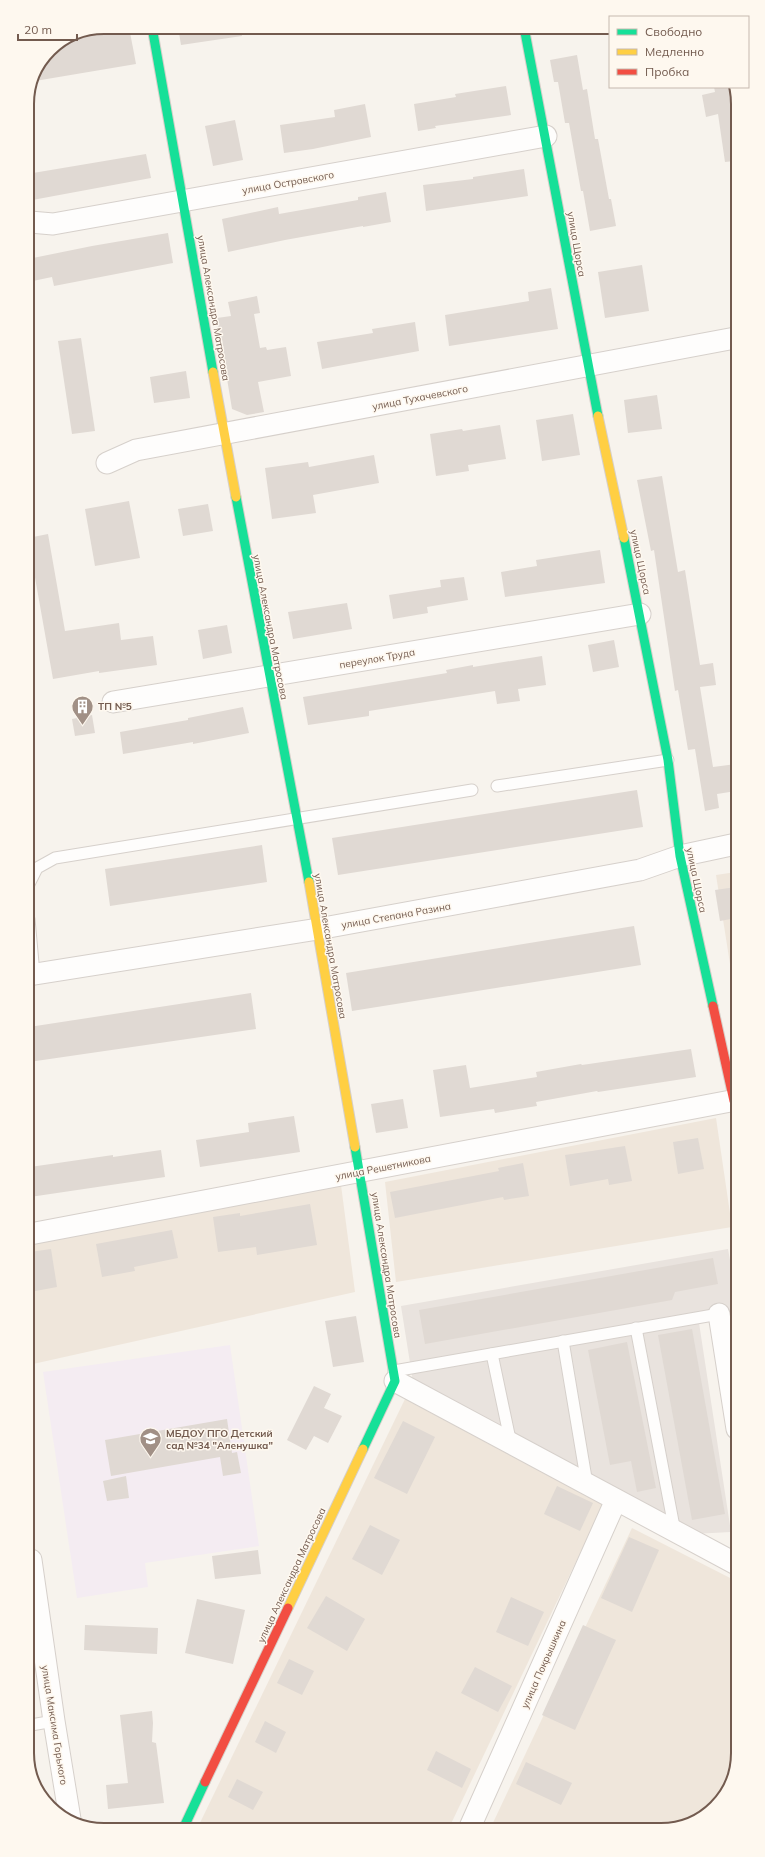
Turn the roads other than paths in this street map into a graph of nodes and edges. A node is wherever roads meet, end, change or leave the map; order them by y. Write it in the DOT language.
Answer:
graph roads {
  1 [pos="153,34"];
  2 [pos="525,34"];
  3 [pos="546,136"];
  4 [pos="184,201"];
  5 [pos="34,220"];
  6 [pos="731,339"];
  7 [pos="588,366"];
  8 [pos="224,434"];
  9 [pos="107,463"];
  10 [pos="640,614"];
  11 [pos="269,677"];
  12 [pos="113,702"];
  13 [pos="668,760"];
  14 [pos="497,786"];
  15 [pos="472,790"];
  16 [pos="297,819"];
  17 [pos="731,845"];
  18 [pos="680,856"];
  19 [pos="34,875"];
  20 [pos="318,929"];
  21 [pos="34,974"];
  22 [pos="731,1082"];
  23 [pos="731,1101"];
  24 [pos="360,1171"];
  25 [pos="34,1233"];
  26 [pos="718,1314"];
  27 [pos="636,1328"];
  28 [pos="563,1341"];
  29 [pos="492,1354"];
  30 [pos="394,1376"];
  31 [pos="731,1393"];
  32 [pos="511,1444"];
  33 [pos="586,1484"];
  34 [pos="616,1500"];
  35 [pos="675,1532"];
  36 [pos="731,1561"];
  37 [pos="34,1604"];
  38 [pos="54,1721"];
  39 [pos="34,1724"];
  40 [pos="69,1814"];
  41 [pos="186,1823"];
  42 [pos="472,1823"];
  1 -- 4 [label="street, улица Александра Матросова"];
  2 -- 3 [label="street, улица Щорса"];
  3 -- 4 [label="street, улица Островского"];
  3 -- 7 [label="street, улица Щорса"];
  4 -- 5 [label="street, улица Островского"];
  4 -- 8 [label="street, улица Александра Матросова"];
  6 -- 7 [label="street, улица Тухачевского"];
  7 -- 8 [label="street, улица Тухачевского"];
  7 -- 10 [label="street, улица Щорса"];
  8 -- 9 [label="street, улица Тухачевского"];
  8 -- 11 [label="street, улица Александра Матросова"];
  10 -- 11 [label="street, переулок Труда"];
  10 -- 13 [label="street, улица Щорса"];
  11 -- 12 [label="street, переулок Труда"];
  11 -- 16 [label="street, улица Александра Матросова"];
  13 -- 14 [label="lane"];
  13 -- 18 [label="street, улица Щорса"];
  15 -- 16 [label="lane"];
  16 -- 19 [label="lane"];
  16 -- 20 [label="street, улица Александра Матросова"];
  17 -- 18 [label="street, улица Степана Разина"];
  18 -- 20 [label="street, улица Степана Разина"];
  18 -- 22 [label="street, улица Щорса"];
  20 -- 21 [label="street, улица Степана Разина"];
  20 -- 24 [label="street, улица Александра Матросова"];
  23 -- 24 [label="street, улица Решетникова"];
  24 -- 25 [label="street, улица Решетникова"];
  24 -- 30 [label="street, улица Александра Матросова"];
  26 -- 27 [label="lane"];
  26 -- 31 [label="street"];
  27 -- 28 [label="lane"];
  27 -- 35 [label="lane"];
  28 -- 29 [label="lane"];
  28 -- 33 [label="lane"];
  29 -- 30 [label="lane"];
  29 -- 32 [label="lane"];
  30 -- 32 [label="street"];
  30 -- 41 [label="street, улица Александра Матросова"];
  32 -- 33 [label="street"];
  33 -- 34 [label="street"];
  34 -- 35 [label="street"];
  34 -- 42 [label="street, улица Покрышкина"];
  35 -- 36 [label="street"];
  37 -- 38 [label="street, улица Максима Горького"];
  38 -- 39 [label="lane"];
  38 -- 40 [label="street, улица Максима Горького"];
}
